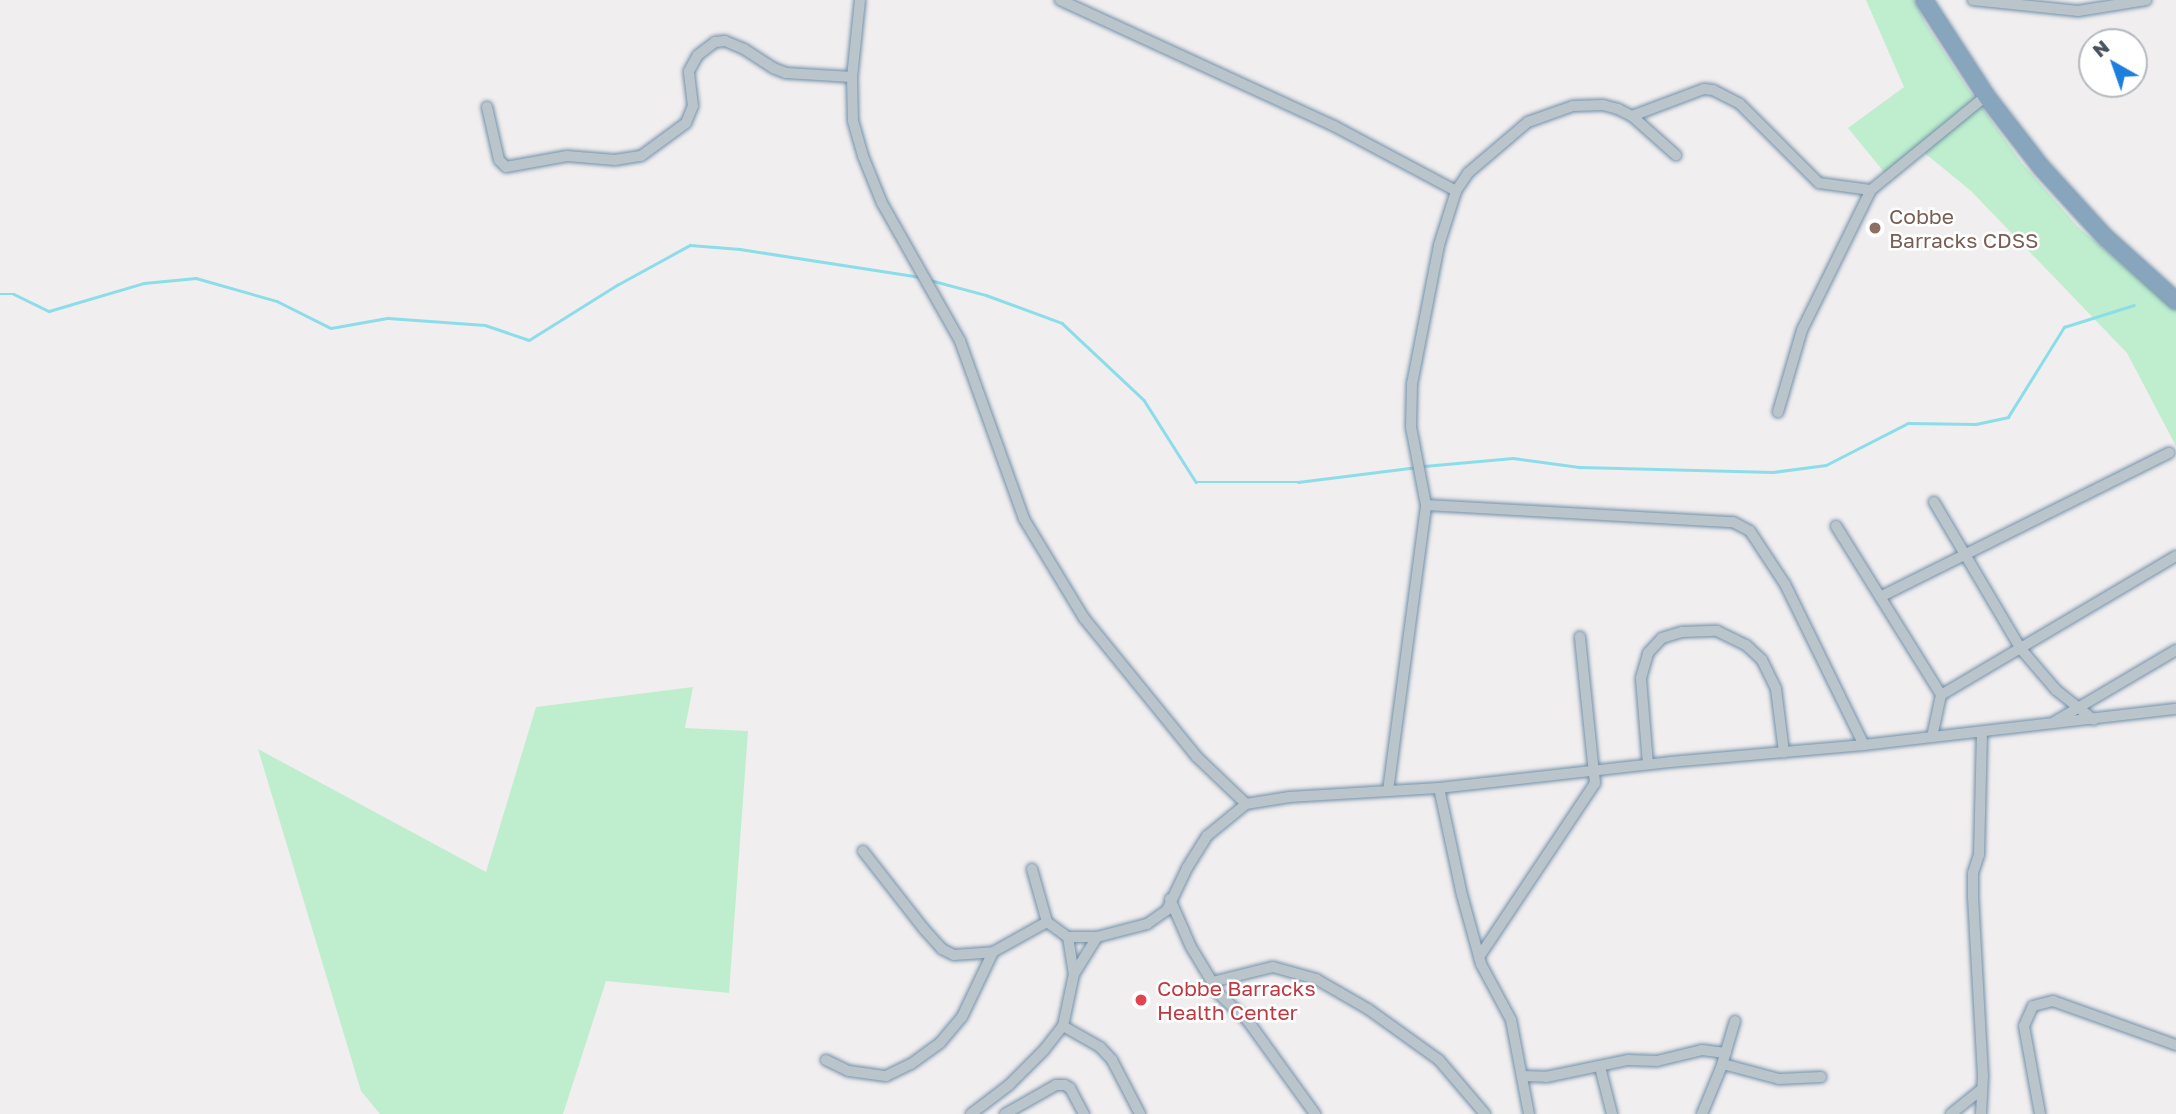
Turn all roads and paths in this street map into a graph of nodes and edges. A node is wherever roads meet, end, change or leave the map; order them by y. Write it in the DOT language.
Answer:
graph roads {
  1 [pos="860,0"];
  2 [pos="1060,0"];
  3 [pos="1924,0"];
  4 [pos="1972,0"];
  5 [pos="2146,0"];
  6 [pos="852,77"];
  7 [pos="1986,96"];
  8 [pos="487,107"];
  9 [pos="1632,116"];
  10 [pos="1676,155"];
  11 [pos="1871,190"];
  12 [pos="1455,191"];
  13 [pos="2176,300"];
  14 [pos="1778,412"];
  15 [pos="2169,453"];
  16 [pos="1934,502"];
  17 [pos="1426,505"];
  18 [pos="1836,526"];
  19 [pos="1963,554"];
  20 [pos="2176,556"];
  21 [pos="1882,596"];
  22 [pos="1580,637"];
  23 [pos="2021,649"];
  24 [pos="2176,650"];
  25 [pos="1941,695"];
  26 [pos="2078,708"];
  27 [pos="2176,709"];
  28 [pos="2094,720"];
  29 [pos="2052,724"];
  30 [pos="1982,732"];
  31 [pos="1932,737"];
  32 [pos="1864,745"];
  33 [pos="1784,752"];
  34 [pos="1648,764"];
  35 [pos="1595,770"];
  36 [pos="1439,788"];
  37 [pos="1388,791"];
  38 [pos="1246,804"];
  39 [pos="863,851"];
  40 [pos="1032,869"];
  41 [pos="1170,899"];
  42 [pos="1047,922"];
  43 [pos="1068,937"];
  44 [pos="1097,937"];
  45 [pos="993,952"];
  46 [pos="1479,957"];
  47 [pos="1074,974"];
  48 [pos="1212,982"];
  49 [pos="1735,1021"];
  50 [pos="1063,1026"];
  51 [pos="2176,1045"];
  52 [pos="1724,1058"];
  53 [pos="826,1060"];
  54 [pos="1600,1068"];
  55 [pos="1522,1076"];
  56 [pos="1821,1077"];
  57 [pos="1982,1089"];
  58 [pos="987,1110"];
  59 [pos="971,1114"];
  60 [pos="1005,1114"];
  61 [pos="1084,1114"];
  62 [pos="1140,1114"];
  63 [pos="1315,1114"];
  64 [pos="1486,1114"];
  65 [pos="1529,1114"];
  66 [pos="1612,1114"];
  67 [pos="1702,1114"];
  68 [pos="1951,1114"];
  69 [pos="1981,1114"];
  70 [pos="2040,1114"];
  1 -- 6 [label="street"];
  2 -- 12 [label="street"];
  3 -- 7 [label="highway"];
  4 -- 5 [label="street"];
  6 -- 8 [label="street"];
  6 -- 38 [label="street"];
  7 -- 11 [label="street"];
  7 -- 13 [label="highway"];
  9 -- 10 [label="street"];
  9 -- 11 [label="street"];
  9 -- 12 [label="street"];
  11 -- 14 [label="street"];
  12 -- 17 [label="street"];
  15 -- 19 [label="street"];
  16 -- 19 [label="street"];
  17 -- 32 [label="street"];
  17 -- 37 [label="street"];
  18 -- 21 [label="street"];
  19 -- 21 [label="street"];
  19 -- 23 [label="street"];
  20 -- 23 [label="street"];
  21 -- 25 [label="street"];
  22 -- 35 [label="street"];
  23 -- 25 [label="street"];
  23 -- 26 [label="street"];
  24 -- 26 [label="street"];
  25 -- 31 [label="street"];
  26 -- 28 [label="street"];
  26 -- 29 [label="street"];
  27 -- 28 [label="street"];
  28 -- 29 [label="street"];
  29 -- 30 [label="street"];
  30 -- 31 [label="street"];
  30 -- 57 [label="street"];
  31 -- 32 [label="street"];
  32 -- 33 [label="street"];
  33 -- 34 [label="street"];
  33 -- 34 [label="street"];
  34 -- 35 [label="street"];
  35 -- 36 [label="street"];
  35 -- 46 [label="street"];
  36 -- 37 [label="street"];
  36 -- 46 [label="street"];
  37 -- 38 [label="street"];
  38 -- 41 [label="street"];
  39 -- 45 [label="street"];
  40 -- 42 [label="street"];
  41 -- 44 [label="street"];
  41 -- 48 [label="street"];
  42 -- 43 [label="street"];
  42 -- 45 [label="street"];
  43 -- 44 [label="street"];
  43 -- 47 [label="street"];
  44 -- 47 [label="street"];
  45 -- 53 [label="street"];
  46 -- 55 [label="street"];
  47 -- 50 [label="street"];
  48 -- 63 [label="street"];
  48 -- 64 [label="street"];
  49 -- 52 [label="street"];
  50 -- 58 [label="street"];
  50 -- 62 [label="street"];
  51 -- 70 [label="street"];
  52 -- 54 [label="street"];
  52 -- 56 [label="street"];
  52 -- 67 [label="street"];
  54 -- 55 [label="street"];
  54 -- 66 [label="street"];
  55 -- 65 [label="street"];
  57 -- 68 [label="street"];
  57 -- 69 [label="street"];
  58 -- 59 [label="street"];
  60 -- 61 [label="street"];
}
